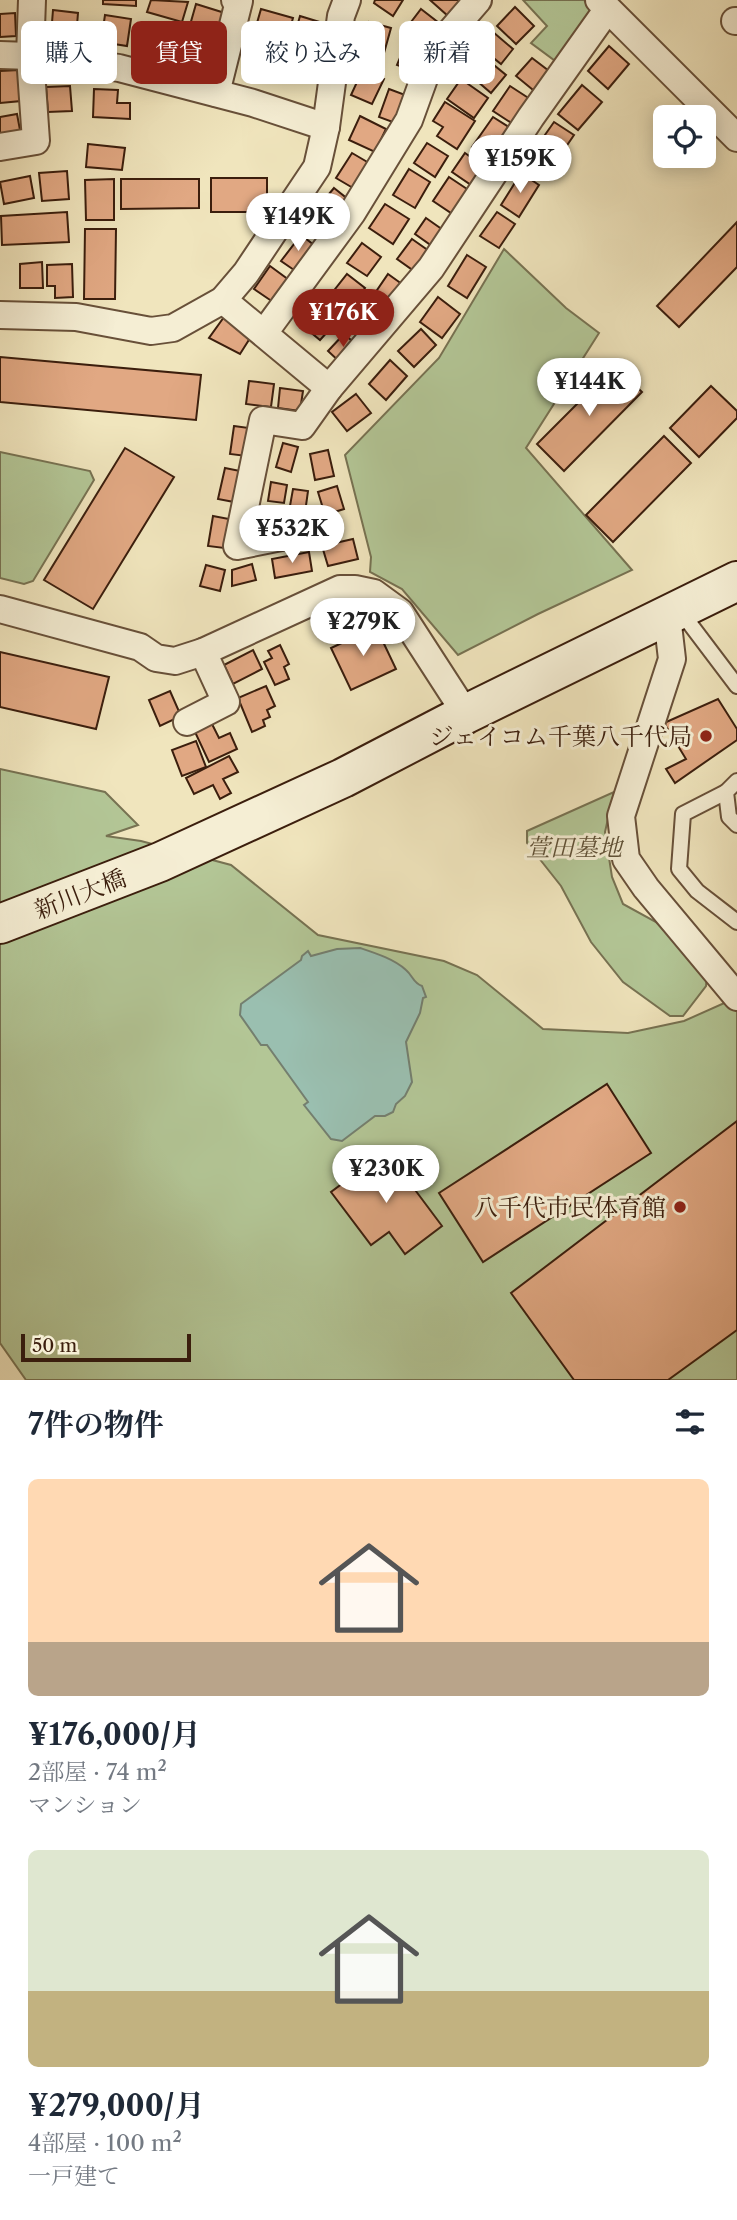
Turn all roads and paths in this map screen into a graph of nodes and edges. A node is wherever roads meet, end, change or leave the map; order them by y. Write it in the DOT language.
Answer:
graph roads {
  1 [pos="32,0"];
  2 [pos="235,0"];
  3 [pos="347,0"];
  4 [pos="478,0"];
  5 [pos="603,5"];
  6 [pos="31,21"];
  7 [pos="0,55"];
  8 [pos="21,55"];
  9 [pos="117,68"];
  10 [pos="32,84"];
  11 [pos="216,93"];
  12 [pos="326,127"];
  13 [pos="737,138"];
  14 [pos="0,147"];
  15 [pos="223,300"];
  16 [pos="0,315"];
  17 [pos="264,333"];
  18 [pos="329,388"];
  19 [pos="316,530"];
  20 [pos="737,581"];
  21 [pos="0,609"];
  22 [pos="673,613"];
  23 [pos="203,652"];
  24 [pos="730,670"];
  25 [pos="737,686"];
  26 [pos="466,714"];
  27 [pos="187,722"];
  28 [pos="737,781"];
  29 [pos="726,792"];
  30 [pos="737,825"];
  31 [pos="737,922"];
  32 [pos="0,924"];
  33 [pos="737,997"];
  1 -- 6 [label="street"];
  2 -- 11 [label="street"];
  3 -- 12 [label="street"];
  4 -- 17 [label="street"];
  5 -- 13 [label="street"];
  5 -- 18 [label="street"];
  7 -- 8 [label="street"];
  9 -- 11 [label="street"];
  10 -- 14 [label="street"];
  11 -- 12 [label="street"];
  12 -- 15 [label="street"];
  15 -- 16 [label="street"];
  15 -- 17 [label="street"];
  17 -- 18 [label="street"];
  18 -- 19 [label="street"];
  20 -- 22 [label="street, 新川大橋"];
  21 -- 23 [label="street"];
  22 -- 24 [label="lane"];
  22 -- 26 [label="street, 新川大橋"];
  22 -- 33 [label="street"];
  23 -- 26 [label="street"];
  23 -- 27 [label="street"];
  24 -- 25 [label="lane"];
  26 -- 32 [label="street, 新川大橋"];
  28 -- 29 [label="lane"];
  29 -- 30 [label="lane"];
  29 -- 31 [label="lane"];
}
